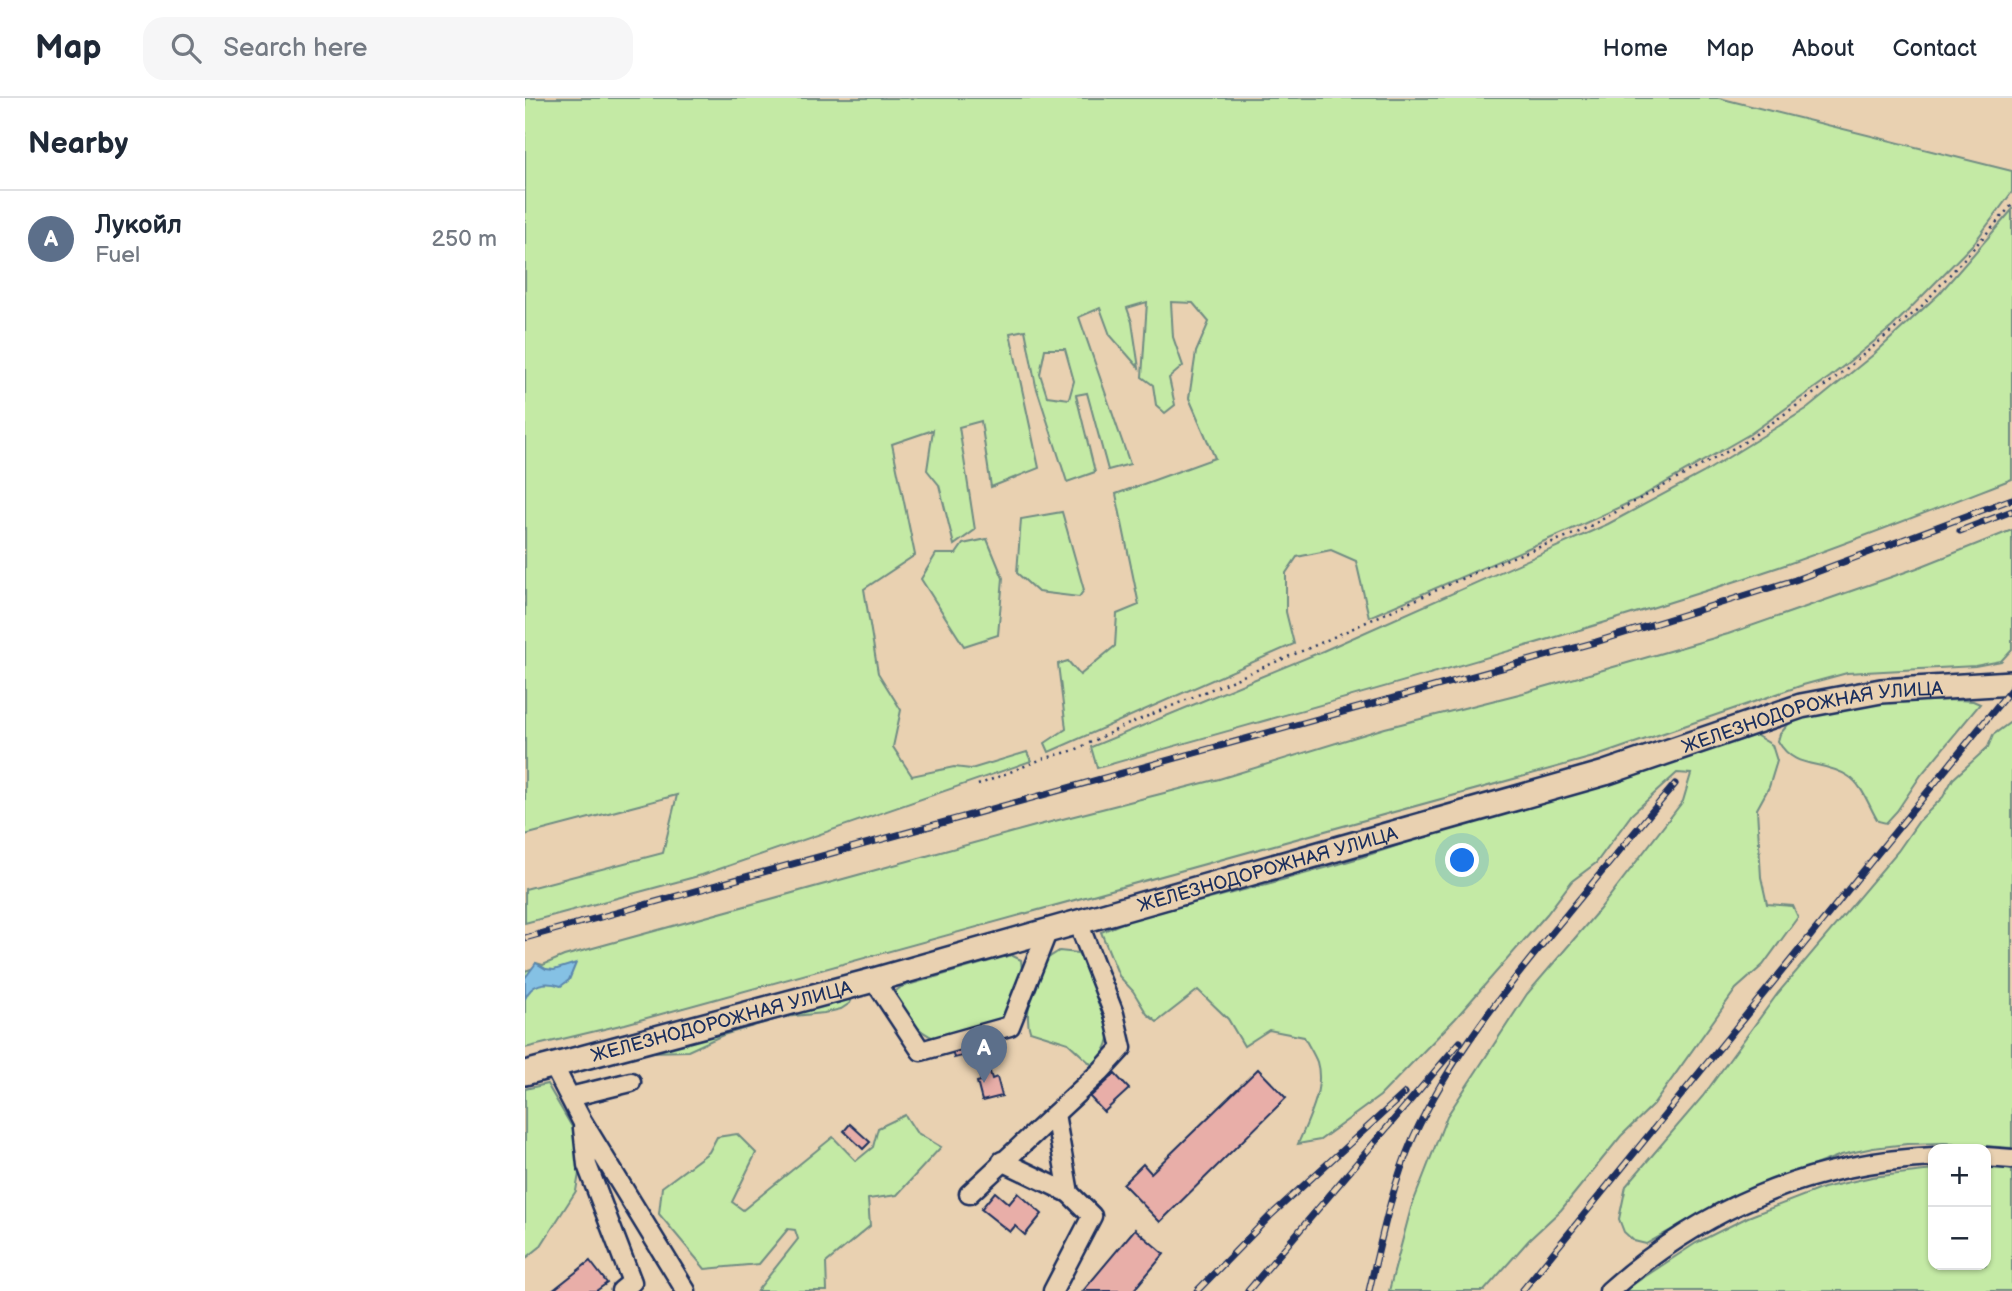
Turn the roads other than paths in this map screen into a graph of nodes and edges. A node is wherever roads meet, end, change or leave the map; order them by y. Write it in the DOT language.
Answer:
graph roads {
  1 [pos="2012,682"];
  2 [pos="1078,922"];
  3 [pos="1048,930"];
  4 [pos="874,980"];
  5 [pos="553,1065"];
  6 [pos="525,1073"];
  7 [pos="631,1082"];
  8 [pos="570,1097"];
  9 [pos="1055,1114"];
  10 [pos="582,1121"];
  11 [pos="1928,1157"];
  12 [pos="1991,1157"];
  13 [pos="2012,1159"];
  14 [pos="1002,1161"];
  15 [pos="1069,1193"];
  16 [pos="969,1194"];
  17 [pos="621,1291"];
  18 [pos="686,1291"];
  19 [pos="1053,1291"];
  20 [pos="1609,1291"];
  1 -- 2 [label="main road, ЖЕЛЕЗНОДОРОЖНАЯ УЛИЦА"];
  2 -- 3 [label="main road, ЖЕЛЕЗНОДОРОЖНАЯ УЛИЦА"];
  2 -- 9 [label="street"];
  3 -- 4 [label="main road, ЖЕЛЕЗНОДОРОЖНАЯ УЛИЦА"];
  3 -- 4 [label="street"];
  4 -- 5 [label="main road, ЖЕЛЕЗНОДОРОЖНАЯ УЛИЦА"];
  5 -- 6 [label="main road, ЖЕЛЕЗНОДОРОЖНАЯ УЛИЦА"];
  5 -- 8 [label="street"];
  7 -- 8 [label="street"];
  8 -- 10 [label="street"];
  9 -- 14 [label="street"];
  9 -- 15 [label="street"];
  10 -- 17 [label="street"];
  10 -- 18 [label="street"];
  11 -- 20 [label="street"];
  12 -- 13 [label="street"];
  14 -- 15 [label="street"];
  14 -- 16 [label="street"];
  15 -- 19 [label="street"];
}
